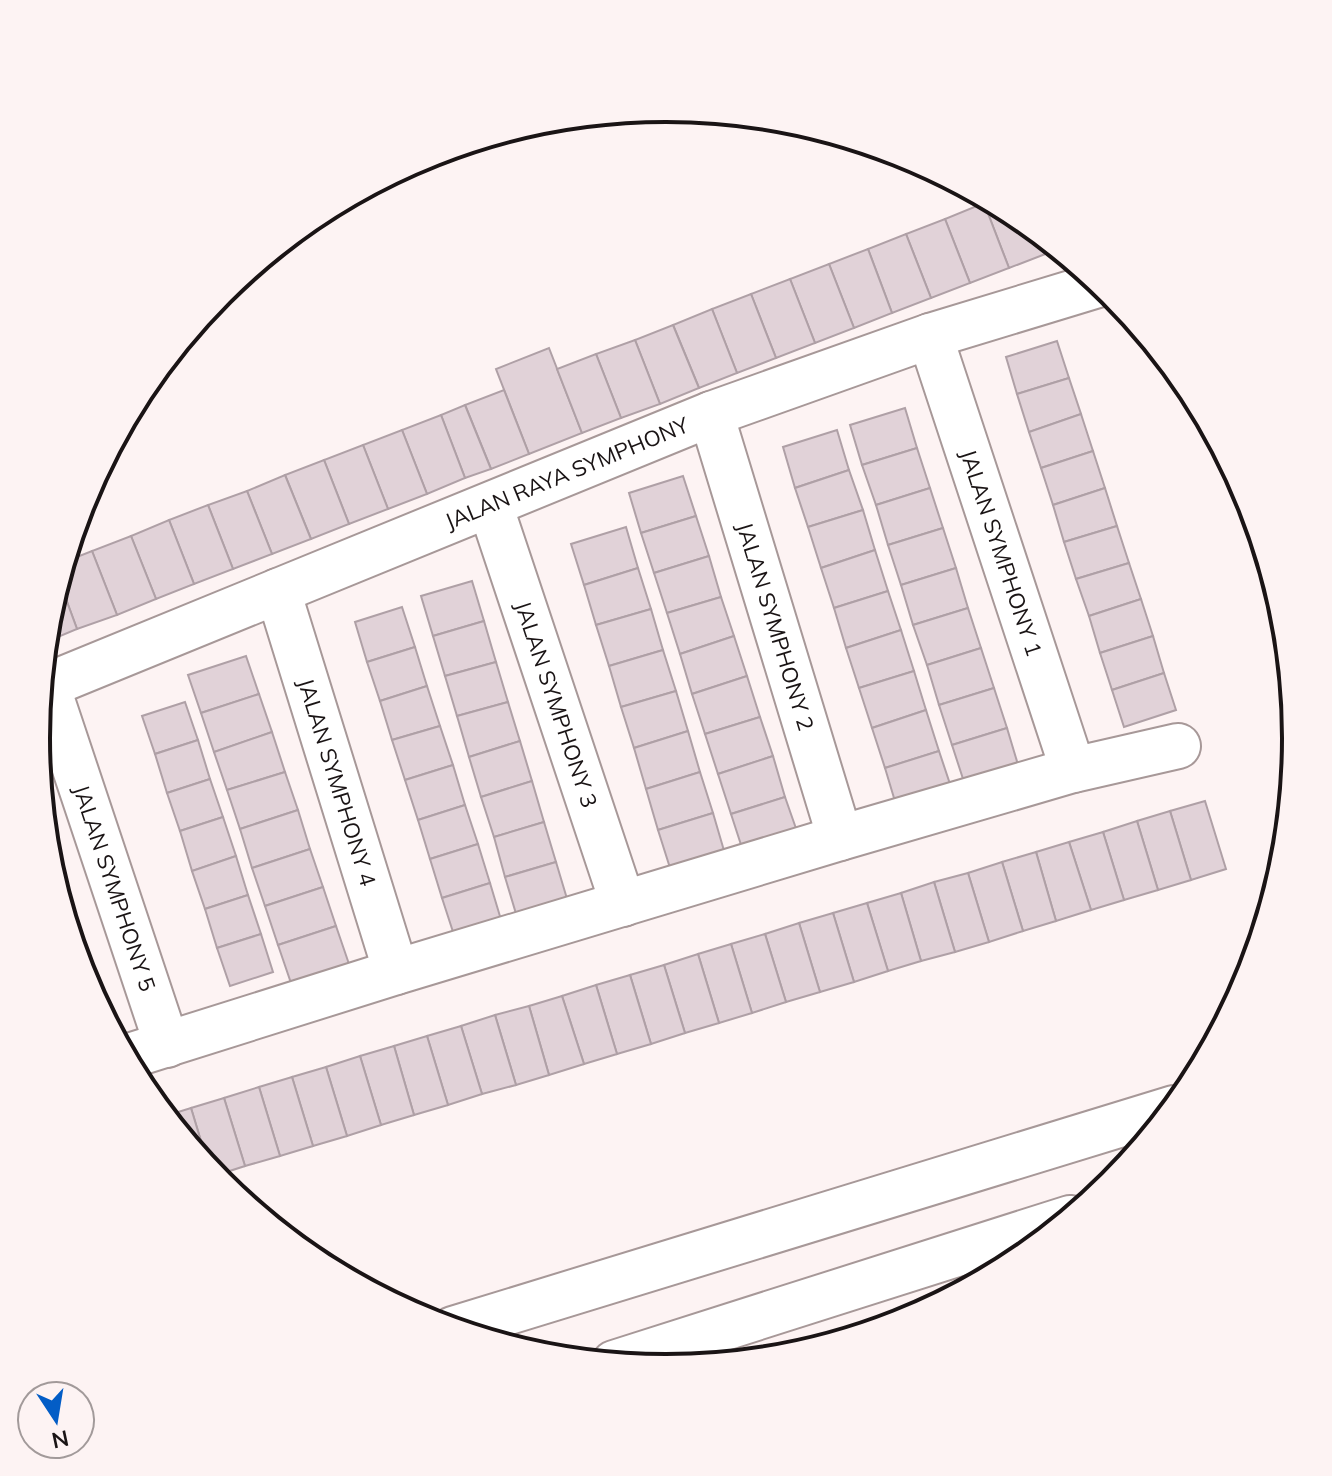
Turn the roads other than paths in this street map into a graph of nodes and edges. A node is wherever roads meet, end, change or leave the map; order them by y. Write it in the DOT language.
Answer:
graph roads {
  1 [pos="1087,288"];
  2 [pos="930,336"];
  3 [pos="711,414"];
  4 [pos="490,505"];
  5 [pos="278,591"];
  6 [pos="52,684"];
  7 [pos="51,707"];
  8 [pos="1178,746"];
  9 [pos="1073,770"];
  10 [pos="840,838"];
  11 [pos="623,904"];
  12 [pos="396,972"];
  13 [pos="167,1045"];
  14 [pos="138,1054"];
  15 [pos="1154,1114"];
  16 [pos="1040,1227"];
  17 [pos="474,1323"];
  18 [pos="644,1353"];
  1 -- 2 [label="street, JALAN RAYA SYMPHONY"];
  2 -- 3 [label="street, JALAN RAYA SYMPHONY"];
  2 -- 9 [label="street, JALAN SYMPHONY 1"];
  3 -- 4 [label="street, JALAN RAYA SYMPHONY"];
  3 -- 10 [label="street, JALAN SYMPHONY 2"];
  4 -- 5 [label="street, JALAN RAYA SYMPHONY"];
  4 -- 11 [label="street, JALAN SYMPHONY 3"];
  5 -- 6 [label="street, JALAN RAYA SYMPHONY"];
  5 -- 12 [label="street, JALAN SYMPHONY 4"];
  7 -- 13 [label="street, JALAN SYMPHONY 5"];
  8 -- 9 [label="street"];
  9 -- 10 [label="street"];
  10 -- 11 [label="street"];
  11 -- 12 [label="street"];
  12 -- 13 [label="street"];
  13 -- 14 [label="street"];
  15 -- 17 [label="street"];
  16 -- 18 [label="street"];
}
